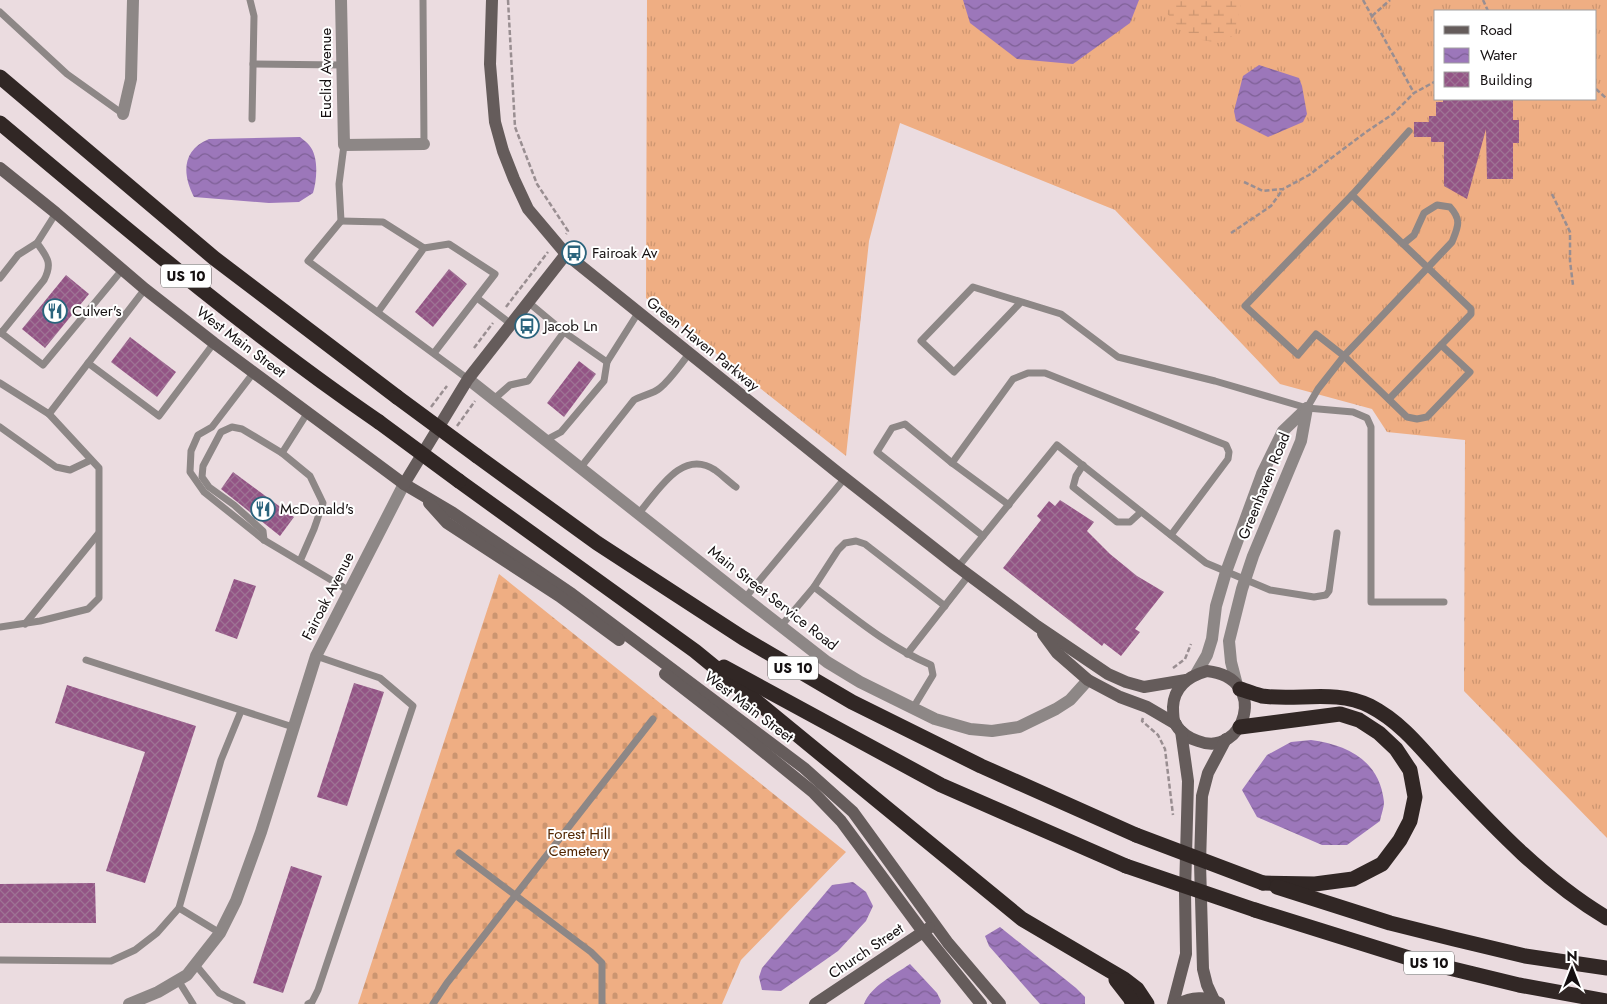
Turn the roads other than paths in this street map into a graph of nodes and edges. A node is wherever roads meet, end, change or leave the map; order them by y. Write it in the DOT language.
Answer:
graph roads {
  1 [pos="133,0"];
  2 [pos="250,0"];
  3 [pos="341,0"];
  4 [pos="423,0"];
  5 [pos="492,0"];
  6 [pos="0,12"];
  7 [pos="253,64"];
  8 [pos="342,65"];
  9 [pos="0,77"];
  10 [pos="123,114"];
  11 [pos="252,119"];
  12 [pos="0,123"];
  13 [pos="1409,131"];
  14 [pos="424,144"];
  15 [pos="344,145"];
  16 [pos="0,168"];
  17 [pos="1352,195"];
  18 [pos="56,212"];
  19 [pos="341,221"];
  20 [pos="36,243"];
  21 [pos="1403,244"];
  22 [pos="424,248"];
  23 [pos="566,254"];
  24 [pos="1428,267"];
  25 [pos="122,270"];
  26 [pos="0,278"];
  27 [pos="145,289"];
  28 [pos="477,298"];
  29 [pos="528,302"];
  30 [pos="1021,302"];
  31 [pos="378,312"];
  32 [pos="638,313"];
  33 [pos="511,324"];
  34 [pos="564,332"];
  35 [pos="1,333"];
  36 [pos="214,343"];
  37 [pos="1442,345"];
  38 [pos="434,353"];
  39 [pos="690,354"];
  40 [pos="1344,356"];
  41 [pos="607,362"];
  42 [pos="88,363"];
  43 [pos="254,372"];
  44 [pos="468,379"];
  45 [pos="0,383"];
  46 [pos="494,399"];
  47 [pos="1389,399"];
  48 [pos="1307,408"];
  49 [pos="308,412"];
  50 [pos="49,414"];
  51 [pos="0,427"];
  52 [pos="546,440"];
  53 [pos="282,453"];
  54 [pos="91,460"];
  55 [pos="952,462"];
  56 [pos="1083,466"];
  57 [pos="581,467"];
  58 [pos="845,478"];
  59 [pos="404,484"];
  60 [pos="736,488"];
  61 [pos="422,495"];
  62 [pos="1009,505"];
  63 [pos="1141,512"];
  64 [pos="639,513"];
  65 [pos="1337,533"];
  66 [pos="98,534"];
  67 [pos="1170,535"];
  68 [pos="983,536"];
  69 [pos="264,540"];
  70 [pos="300,561"];
  71 [pos="958,567"];
  72 [pos="1226,572"];
  73 [pos="969,575"];
  74 [pos="1244,579"];
  75 [pos="814,587"];
  76 [pos="348,590"];
  77 [pos="746,598"];
  78 [pos="1444,602"];
  79 [pos="945,606"];
  80 [pos="25,624"];
  81 [pos="781,626"];
  82 [pos="1038,626"];
  83 [pos="0,627"];
  84 [pos="694,651"];
  85 [pos="906,654"];
  86 [pos="316,656"];
  87 [pos="86,660"];
  88 [pos="1191,677"];
  89 [pos="1088,680"];
  90 [pos="1239,688"];
  91 [pos="913,708"];
  92 [pos="241,710"];
  93 [pos="653,719"];
  94 [pos="293,727"];
  95 [pos="1240,727"];
  96 [pos="1178,728"];
  97 [pos="1226,739"];
  98 [pos="459,853"];
  99 [pos="1264,883"];
  100 [pos="515,896"];
  101 [pos="179,908"];
  102 [pos="1607,918"];
  103 [pos="935,924"];
  104 [pos="923,932"];
  105 [pos="220,933"];
  106 [pos="0,960"];
  107 [pos="195,964"];
  108 [pos="1106,967"];
  109 [pos="1607,968"];
  110 [pos="178,980"];
  111 [pos="1607,1001"];
  112 [pos="1217,1002"];
  113 [pos="129,1004"];
  114 [pos="193,1004"];
  115 [pos="242,1004"];
  116 [pos="308,1004"];
  117 [pos="433,1004"];
  118 [pos="602,1004"];
  119 [pos="815,1004"];
  120 [pos="981,1004"];
  121 [pos="1000,1004"];
  122 [pos="1133,1004"];
  123 [pos="1147,1004"];
  124 [pos="1173,1004"];
  125 [pos="1179,1004"];
  1 -- 10 [label="street"];
  2 -- 7 [label="lane"];
  3 -- 8 [label="street, Euclid Avenue"];
  4 -- 14 [label="lane"];
  5 -- 23 [label="street, Green Haven Parkway"];
  6 -- 10 [label="lane"];
  7 -- 8 [label="lane"];
  7 -- 11 [label="lane"];
  8 -- 15 [label="street, Euclid Avenue"];
  9 -- 99 [label="highway, US 10, bridge"];
  12 -- 84 [label="highway, US 10, bridge"];
  13 -- 17 [label="lane"];
  14 -- 15 [label="street"];
  15 -- 19 [label="lane"];
  16 -- 18 [label="street, West Main Street"];
  17 -- 21 [label="lane"];
  17 -- 40 [label="lane"];
  18 -- 20 [label="lane"];
  18 -- 25 [label="street, West Main Street"];
  19 -- 22 [label="lane"];
  19 -- 31 [label="lane"];
  20 -- 26 [label="lane"];
  20 -- 35 [label="lane"];
  21 -- 24 [label="lane"];
  21 -- 24 [label="lane"];
  22 -- 28 [label="lane"];
  22 -- 31 [label="lane"];
  23 -- 29 [label="street, Fairoak Avenue"];
  23 -- 32 [label="street, Green Haven Parkway"];
  24 -- 37 [label="lane"];
  24 -- 40 [label="lane"];
  25 -- 27 [label="street, West Main Street"];
  25 -- 35 [label="lane"];
  27 -- 36 [label="street, West Main Street"];
  27 -- 42 [label="lane"];
  28 -- 33 [label="lane"];
  28 -- 38 [label="lane"];
  29 -- 33 [label="street, Fairoak Avenue"];
  29 -- 34 [label="lane"];
  30 -- 30 [label="lane"];
  30 -- 48 [label="lane"];
  31 -- 38 [label="lane"];
  32 -- 39 [label="street, Green Haven Parkway"];
  32 -- 41 [label="lane"];
  33 -- 44 [label="street, Fairoak Avenue"];
  34 -- 41 [label="lane"];
  34 -- 46 [label="lane"];
  36 -- 42 [label="lane"];
  36 -- 43 [label="street, West Main Street"];
  37 -- 47 [label="lane"];
  37 -- 47 [label="lane"];
  38 -- 44 [label="lane"];
  39 -- 57 [label="lane"];
  39 -- 58 [label="street, Green Haven Parkway"];
  40 -- 47 [label="lane"];
  40 -- 48 [label="lane"];
  41 -- 52 [label="lane"];
  42 -- 50 [label="lane"];
  43 -- 49 [label="street, West Main Street"];
  43 -- 69 [label="lane"];
  44 -- 46 [label="street, Main Street Service Road"];
  44 -- 59 [label="street, Fairoak Avenue"];
  45 -- 50 [label="lane"];
  46 -- 52 [label="street, Main Street Service Road"];
  48 -- 72 [label="street, Greenhaven Road"];
  48 -- 74 [label="street, Greenhaven Road"];
  48 -- 78 [label="lane"];
  49 -- 53 [label="lane"];
  49 -- 59 [label="street, West Main Street"];
  50 -- 54 [label="lane"];
  51 -- 54 [label="lane"];
  52 -- 57 [label="street, Main Street Service Road"];
  53 -- 69 [label="lane"];
  53 -- 70 [label="lane"];
  54 -- 66 [label="lane"];
  55 -- 62 [label="lane"];
  55 -- 67 [label="lane"];
  55 -- 68 [label="lane"];
  56 -- 62 [label="lane"];
  56 -- 63 [label="lane"];
  56 -- 63 [label="lane"];
  57 -- 64 [label="street, Main Street Service Road"];
  58 -- 71 [label="street, Green Haven Parkway"];
  58 -- 77 [label="lane"];
  59 -- 61 [label="street, West Main Street"];
  59 -- 76 [label="street, Fairoak Avenue"];
  60 -- 64 [label="lane"];
  61 -- 103 [label="street, West Main Street"];
  61 -- 104 [label="street, West Main Street"];
  62 -- 68 [label="lane"];
  63 -- 67 [label="lane"];
  64 -- 77 [label="street, Main Street Service Road"];
  65 -- 74 [label="lane"];
  66 -- 80 [label="lane"];
  66 -- 80 [label="lane"];
  67 -- 72 [label="lane"];
  68 -- 71 [label="lane"];
  69 -- 70 [label="lane"];
  70 -- 76 [label="lane"];
  71 -- 73 [label="street, Green Haven Parkway"];
  72 -- 74 [label="lane"];
  72 -- 88 [label="street, Greenhaven Road"];
  73 -- 79 [label="lane"];
  73 -- 82 [label="street, Green Haven Parkway"];
  74 -- 90 [label="street, Greenhaven Road"];
  75 -- 79 [label="lane"];
  75 -- 81 [label="lane"];
  75 -- 85 [label="lane"];
  76 -- 86 [label="street, Fairoak Avenue"];
  77 -- 81 [label="street, Main Street Service Road"];
  79 -- 85 [label="lane"];
  80 -- 83 [label="lane"];
  81 -- 91 [label="street, Main Street Service Road"];
  82 -- 88 [label="street, Green Haven Parkway"];
  82 -- 89 [label="street"];
  84 -- 108 [label="highway"];
  84 -- 111 [label="highway, US 10, bridge"];
  85 -- 91 [label="lane"];
  86 -- 94 [label="street, Fairoak Avenue"];
  86 -- 116 [label="lane"];
  87 -- 92 [label="lane"];
  88 -- 90 [label="street"];
  88 -- 96 [label="street, Greenhaven Road"];
  89 -- 91 [label="street, Main Street Service Road"];
  89 -- 96 [label="street"];
  90 -- 95 [label="street, Greenhaven Road"];
  90 -- 102 [label="highway"];
  92 -- 94 [label="lane"];
  92 -- 101 [label="lane"];
  93 -- 100 [label="lane"];
  94 -- 105 [label="street, Fairoak Avenue"];
  95 -- 97 [label="street"];
  95 -- 99 [label="highway"];
  96 -- 97 [label="street"];
  96 -- 124 [label="street, Greenhaven Road"];
  97 -- 112 [label="street"];
  98 -- 100 [label="lane"];
  99 -- 109 [label="highway, US 10"];
  100 -- 117 [label="lane"];
  100 -- 118 [label="lane"];
  101 -- 105 [label="lane"];
  101 -- 106 [label="lane"];
  103 -- 104 [label="street, Church Street"];
  103 -- 121 [label="street, West Main Street"];
  104 -- 119 [label="street, Church Street"];
  104 -- 120 [label="street, West Main Street"];
  105 -- 107 [label="street, Fairoak Avenue"];
  107 -- 110 [label="street, Fairoak Avenue"];
  107 -- 115 [label="lane"];
  108 -- 122 [label="highway"];
  108 -- 123 [label="highway"];
  110 -- 113 [label="street"];
  110 -- 114 [label="lane"];
  112 -- 125 [label="street"];
}
